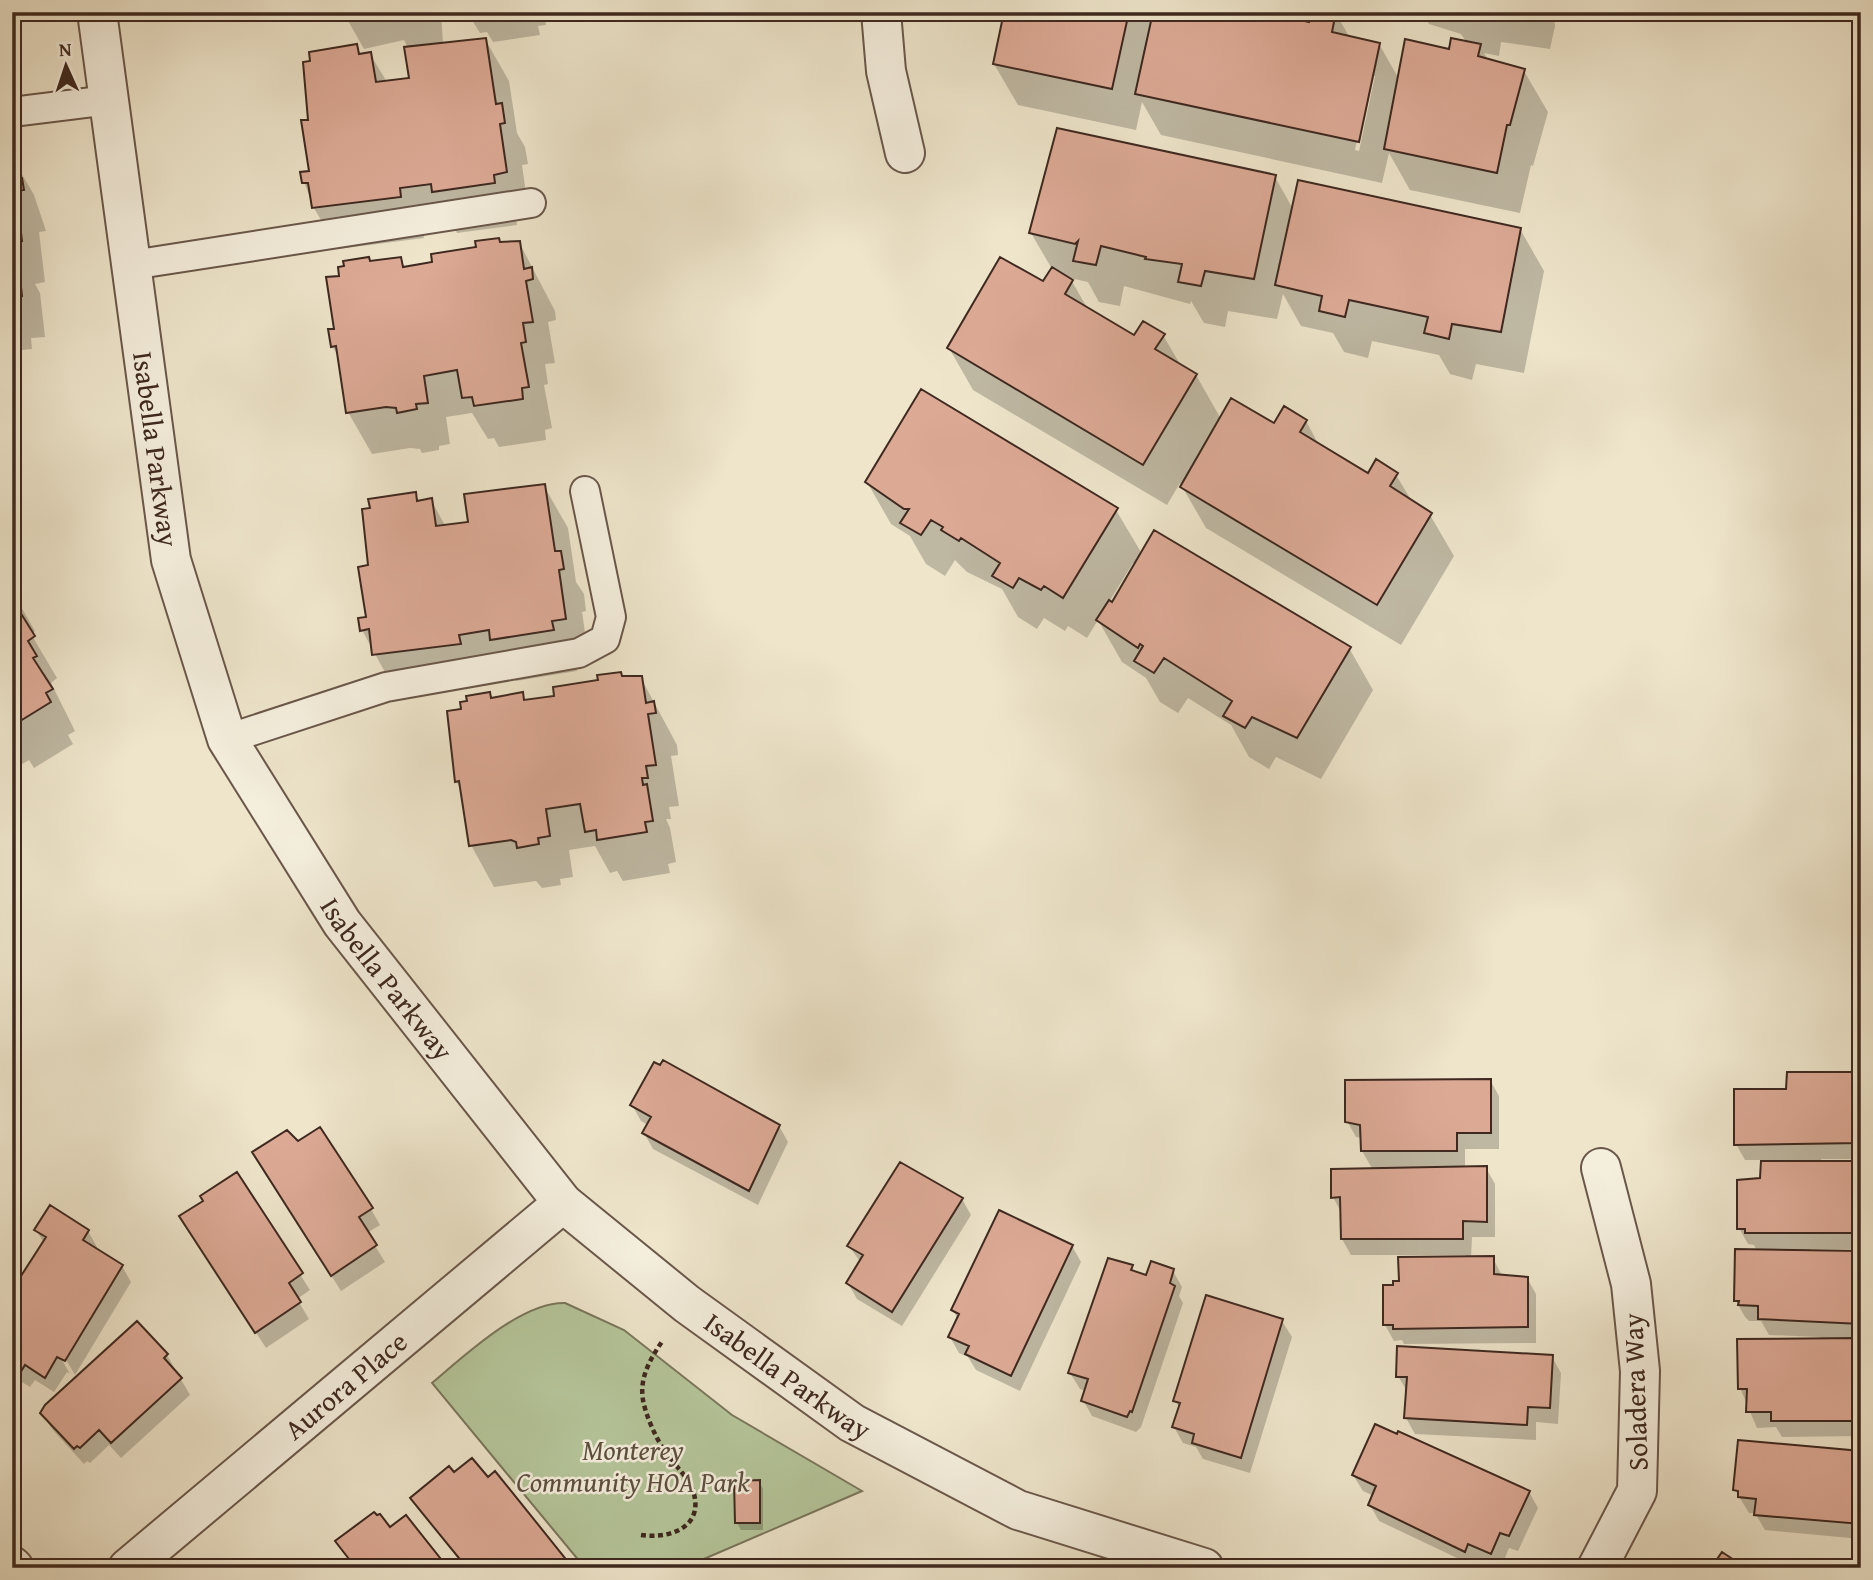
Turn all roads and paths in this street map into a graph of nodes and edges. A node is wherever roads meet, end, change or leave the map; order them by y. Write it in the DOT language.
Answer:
graph roads {
  1 [pos="97,12"];
  2 [pos="881,12"];
  3 [pos="109,100"];
  4 [pos="12,112"];
  5 [pos="905,153"];
  6 [pos="531,203"];
  7 [pos="132,265"];
  8 [pos="585,491"];
  9 [pos="228,739"];
  10 [pos="1601,1168"];
  11 [pos="564,1203"];
  12 [pos="687,1304"];
  13 [pos="642,1535"];
  14 [pos="128,1568"];
  15 [pos="1204,1568"];
  16 [pos="1597,1568"];
  1 -- 3 [label="street, Isabella Parkway"];
  2 -- 5 [label="street"];
  3 -- 4 [label="lane"];
  3 -- 7 [label="street, Isabella Parkway"];
  6 -- 7 [label="lane"];
  7 -- 9 [label="street, Isabella Parkway"];
  8 -- 9 [label="lane"];
  9 -- 11 [label="street, Isabella Parkway"];
  10 -- 16 [label="street, Soladera Way"];
  11 -- 12 [label="street, Isabella Parkway"];
  11 -- 14 [label="street, Aurora Place"];
  12 -- 13 [label="path"];
  12 -- 15 [label="street, Isabella Parkway"];
}
